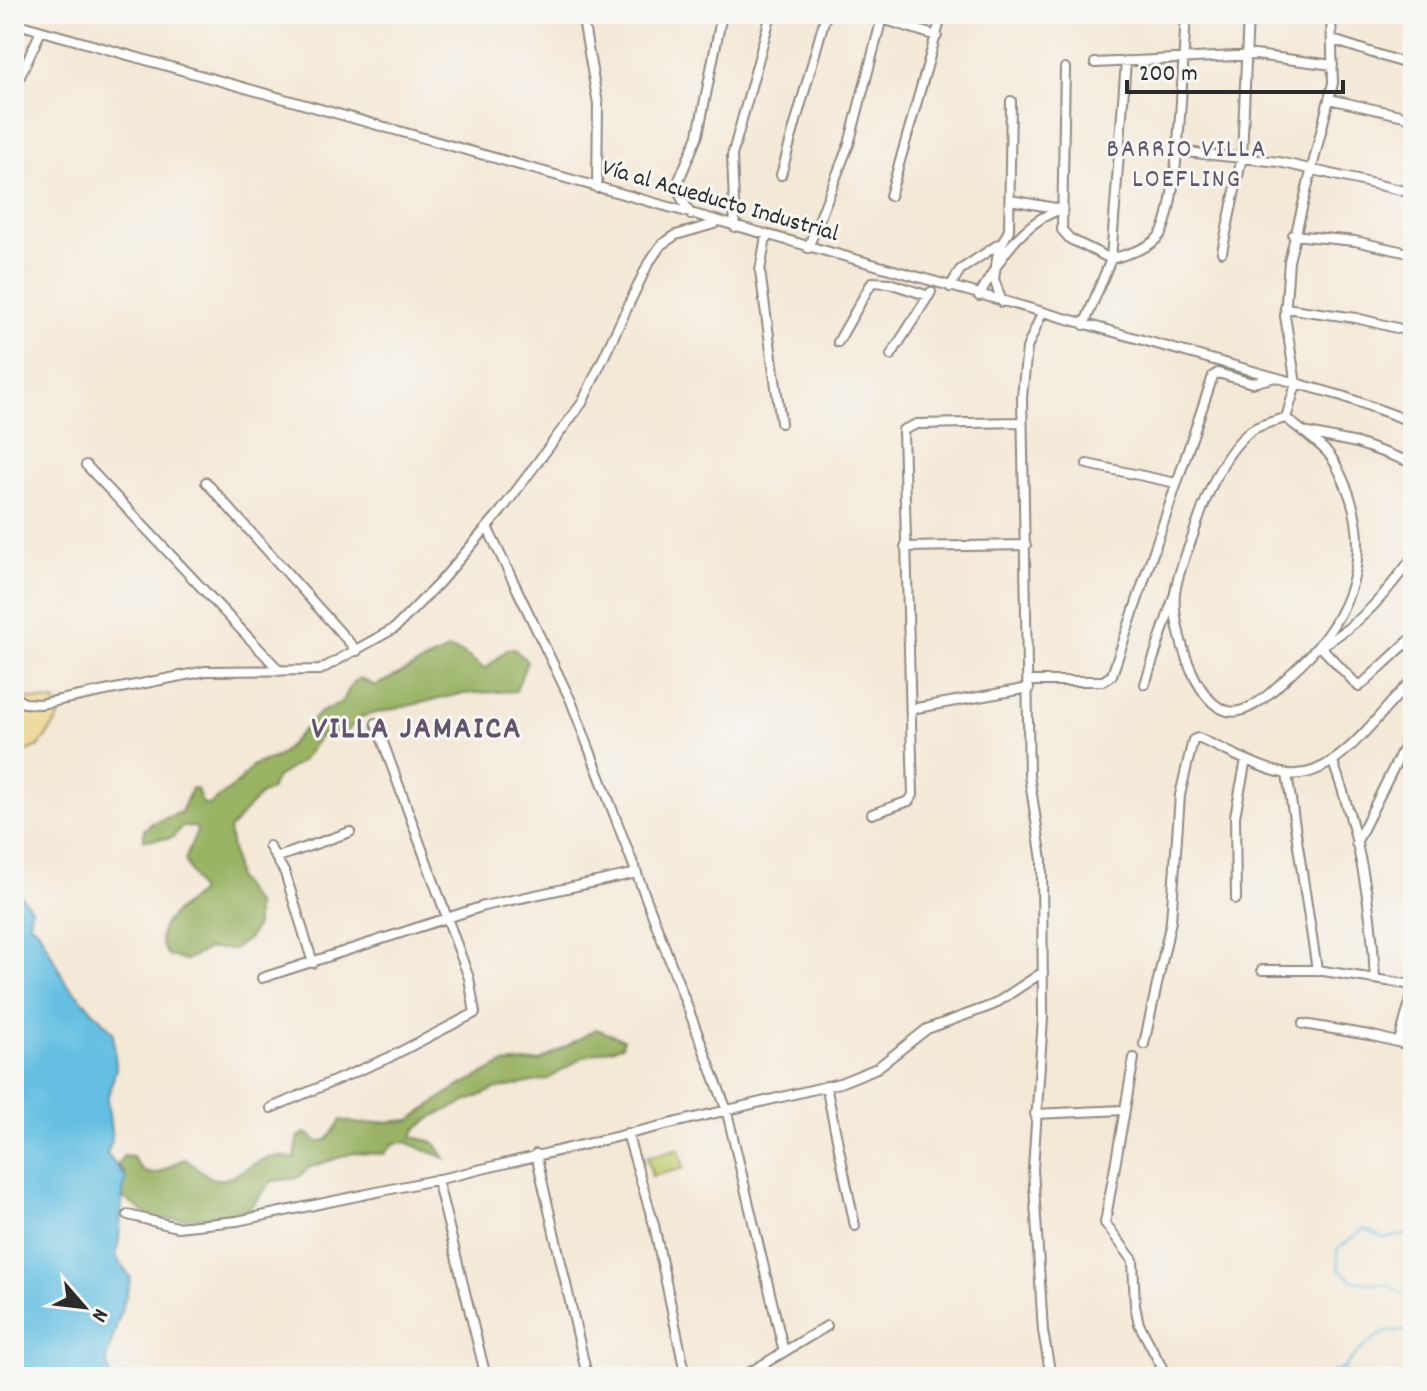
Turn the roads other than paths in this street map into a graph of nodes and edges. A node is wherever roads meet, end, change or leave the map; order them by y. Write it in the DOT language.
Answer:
graph roads {
  1 [pos="582,14"];
  2 [pos="722,14"];
  3 [pos="771,14"];
  4 [pos="826,14"];
  5 [pos="866,14"];
  6 [pos="942,14"];
  7 [pos="1187,14"];
  8 [pos="1248,14"];
  9 [pos="1331,14"];
  10 [pos="883,16"];
  11 [pos="14,23"];
  12 [pos="41,31"];
  13 [pos="937,36"];
  14 [pos="1333,40"];
  15 [pos="1246,55"];
  16 [pos="1182,56"];
  17 [pos="1126,61"];
  18 [pos="1095,63"];
  19 [pos="1333,65"];
  20 [pos="1413,66"];
  21 [pos="1065,68"];
  22 [pos="14,89"];
  23 [pos="1329,99"];
  24 [pos="1011,101"];
  25 [pos="1413,118"];
  26 [pos="1176,151"];
  27 [pos="1242,157"];
  28 [pos="1310,168"];
  29 [pos="781,175"];
  30 [pos="597,188"];
  31 [pos="1413,193"];
  32 [pos="890,196"];
  33 [pos="1010,200"];
  34 [pos="1061,209"];
  35 [pos="691,215"];
  36 [pos="719,223"];
  37 [pos="735,227"];
  38 [pos="1021,232"];
  39 [pos="1293,235"];
  40 [pos="766,236"];
  41 [pos="1007,238"];
  42 [pos="808,248"];
  43 [pos="1222,252"];
  44 [pos="1413,254"];
  45 [pos="1111,259"];
  46 [pos="996,268"];
  47 [pos="936,284"];
  48 [pos="950,287"];
  49 [pos="929,296"];
  50 [pos="979,296"];
  51 [pos="1002,302"];
  52 [pos="1285,308"];
  53 [pos="1413,310"];
  54 [pos="1042,313"];
  55 [pos="1084,325"];
  56 [pos="1410,332"];
  57 [pos="838,342"];
  58 [pos="891,355"];
  59 [pos="1272,378"];
  60 [pos="1296,384"];
  61 [pos="1286,418"];
  62 [pos="1022,422"];
  63 [pos="1413,422"];
  64 [pos="781,423"];
  65 [pos="1301,431"];
  66 [pos="1413,463"];
  67 [pos="1087,464"];
  68 [pos="86,465"];
  69 [pos="206,482"];
  70 [pos="1176,483"];
  71 [pos="487,527"];
  72 [pos="1026,545"];
  73 [pos="905,547"];
  74 [pos="1413,557"];
  75 [pos="1174,596"];
  76 [pos="1413,637"];
  77 [pos="1320,646"];
  78 [pos="357,651"];
  79 [pos="281,672"];
  80 [pos="1413,680"];
  81 [pos="1029,684"];
  82 [pos="1145,684"];
  83 [pos="14,697"];
  84 [pos="911,709"];
  85 [pos="376,723"];
  86 [pos="1413,729"];
  87 [pos="1246,760"];
  88 [pos="1333,762"];
  89 [pos="1287,774"];
  90 [pos="872,814"];
  91 [pos="350,832"];
  92 [pos="1356,843"];
  93 [pos="269,846"];
  94 [pos="278,857"];
  95 [pos="637,873"];
  96 [pos="1236,899"];
  97 [pos="447,918"];
  98 [pos="313,963"];
  99 [pos="1262,970"];
  100 [pos="1317,970"];
  101 [pos="1043,972"];
  102 [pos="262,978"];
  103 [pos="1375,979"];
  104 [pos="1413,988"];
  105 [pos="1303,1024"];
  106 [pos="1399,1042"];
  107 [pos="1144,1044"];
  108 [pos="1413,1046"];
  109 [pos="1134,1058"];
  110 [pos="826,1086"];
  111 [pos="271,1108"];
  112 [pos="726,1108"];
  113 [pos="1124,1110"];
  114 [pos="1035,1114"];
  115 [pos="627,1133"];
  116 [pos="536,1154"];
  117 [pos="437,1179"];
  118 [pos="128,1215"];
  119 [pos="855,1226"];
  120 [pos="827,1326"];
  121 [pos="784,1352"];
  122 [pos="586,1371"];
  123 [pos="486,1377"];
  124 [pos="686,1377"];
  125 [pos="742,1377"];
  126 [pos="1051,1377"];
  127 [pos="1167,1377"];
  1 -- 30 [label="street"];
  2 -- 35 [label="street"];
  3 -- 37 [label="street"];
  4 -- 29 [label="street"];
  5 -- 10 [label="street"];
  6 -- 13 [label="street"];
  7 -- 16 [label="street"];
  8 -- 15 [label="street"];
  9 -- 14 [label="street"];
  10 -- 13 [label="street"];
  10 -- 42 [label="street"];
  11 -- 12 [label="street, Vía al Acueducto Industrial"];
  12 -- 22 [label="street"];
  12 -- 30 [label="street, Vía al Acueducto Industrial"];
  13 -- 32 [label="street"];
  14 -- 19 [label="street"];
  14 -- 20 [label="street"];
  15 -- 16 [label="street"];
  15 -- 19 [label="street"];
  15 -- 27 [label="street"];
  16 -- 17 [label="street"];
  16 -- 26 [label="street"];
  17 -- 18 [label="street"];
  17 -- 45 [label="street"];
  19 -- 23 [label="street"];
  21 -- 34 [label="street"];
  23 -- 25 [label="street"];
  23 -- 28 [label="street"];
  24 -- 33 [label="street"];
  26 -- 27 [label="street"];
  26 -- 45 [label="street"];
  27 -- 28 [label="street"];
  27 -- 43 [label="street"];
  28 -- 31 [label="street"];
  28 -- 39 [label="street"];
  30 -- 35 [label="street, Vía al Acueducto Industrial"];
  33 -- 34 [label="street"];
  33 -- 41 [label="street"];
  34 -- 38 [label="street"];
  34 -- 45 [label="street"];
  35 -- 36 [label="street, Vía al Acueducto Industrial"];
  36 -- 37 [label="street, Vía al Acueducto Industrial"];
  36 -- 71 [label="street"];
  37 -- 40 [label="street, Vía al Acueducto Industrial"];
  38 -- 41 [label="street"];
  38 -- 46 [label="street"];
  39 -- 44 [label="street"];
  39 -- 52 [label="street"];
  40 -- 42 [label="street, Vía al Acueducto Industrial"];
  40 -- 64 [label="street"];
  41 -- 46 [label="street"];
  41 -- 48 [label="street"];
  42 -- 47 [label="street, Vía al Acueducto Industrial"];
  45 -- 55 [label="street"];
  46 -- 50 [label="street"];
  46 -- 51 [label="street"];
  47 -- 48 [label="street, Vía al Acueducto Industrial"];
  47 -- 49 [label="street"];
  48 -- 50 [label="street, Vía al Acueducto Industrial"];
  49 -- 57 [label="street"];
  49 -- 58 [label="street"];
  50 -- 51 [label="street, Vía al Acueducto Industrial"];
  51 -- 54 [label="street, Vía al Acueducto Industrial"];
  52 -- 56 [label="street"];
  52 -- 60 [label="street"];
  53 -- 56 [label="street"];
  54 -- 55 [label="street, Vía al Acueducto Industrial"];
  54 -- 62 [label="street"];
  55 -- 59 [label="street, Vía al Acueducto Industrial"];
  59 -- 60 [label="street, Vía al Acueducto Industrial"];
  59 -- 70 [label="street"];
  60 -- 61 [label="street"];
  60 -- 63 [label="street, Vía al Acueducto Industrial"];
  61 -- 65 [label="street"];
  61 -- 75 [label="street"];
  62 -- 72 [label="street"];
  62 -- 73 [label="street"];
  65 -- 66 [label="street"];
  65 -- 77 [label="street"];
  67 -- 70 [label="street"];
  68 -- 79 [label="street"];
  69 -- 78 [label="street"];
  70 -- 81 [label="street"];
  71 -- 78 [label="street"];
  71 -- 95 [label="street"];
  72 -- 73 [label="street"];
  72 -- 81 [label="street"];
  73 -- 84 [label="street"];
  74 -- 77 [label="street"];
  75 -- 77 [label="street"];
  75 -- 82 [label="street"];
  76 -- 77 [label="street"];
  78 -- 79 [label="street"];
  79 -- 83 [label="street"];
  80 -- 88 [label="street"];
  81 -- 84 [label="street"];
  81 -- 101 [label="street"];
  84 -- 90 [label="street"];
  85 -- 97 [label="street"];
  86 -- 92 [label="street"];
  87 -- 89 [label="street"];
  87 -- 96 [label="street"];
  87 -- 107 [label="street"];
  88 -- 89 [label="street"];
  88 -- 92 [label="street"];
  89 -- 100 [label="street"];
  91 -- 94 [label="street"];
  92 -- 103 [label="street"];
  93 -- 94 [label="street"];
  94 -- 98 [label="street"];
  95 -- 97 [label="street"];
  95 -- 112 [label="street"];
  97 -- 98 [label="street"];
  97 -- 111 [label="street"];
  98 -- 102 [label="street"];
  99 -- 100 [label="street"];
  100 -- 103 [label="street"];
  101 -- 110 [label="street"];
  101 -- 114 [label="street"];
  103 -- 104 [label="street"];
  104 -- 106 [label="street"];
  105 -- 106 [label="street"];
  106 -- 108 [label="street"];
  109 -- 113 [label="street"];
  110 -- 112 [label="street"];
  110 -- 119 [label="street"];
  112 -- 115 [label="street"];
  112 -- 121 [label="street"];
  113 -- 114 [label="street"];
  113 -- 127 [label="street"];
  114 -- 126 [label="street"];
  115 -- 116 [label="street"];
  115 -- 124 [label="street"];
  116 -- 117 [label="street"];
  116 -- 122 [label="street"];
  117 -- 118 [label="street"];
  117 -- 123 [label="street"];
  120 -- 121 [label="street"];
  121 -- 125 [label="street"];
}
